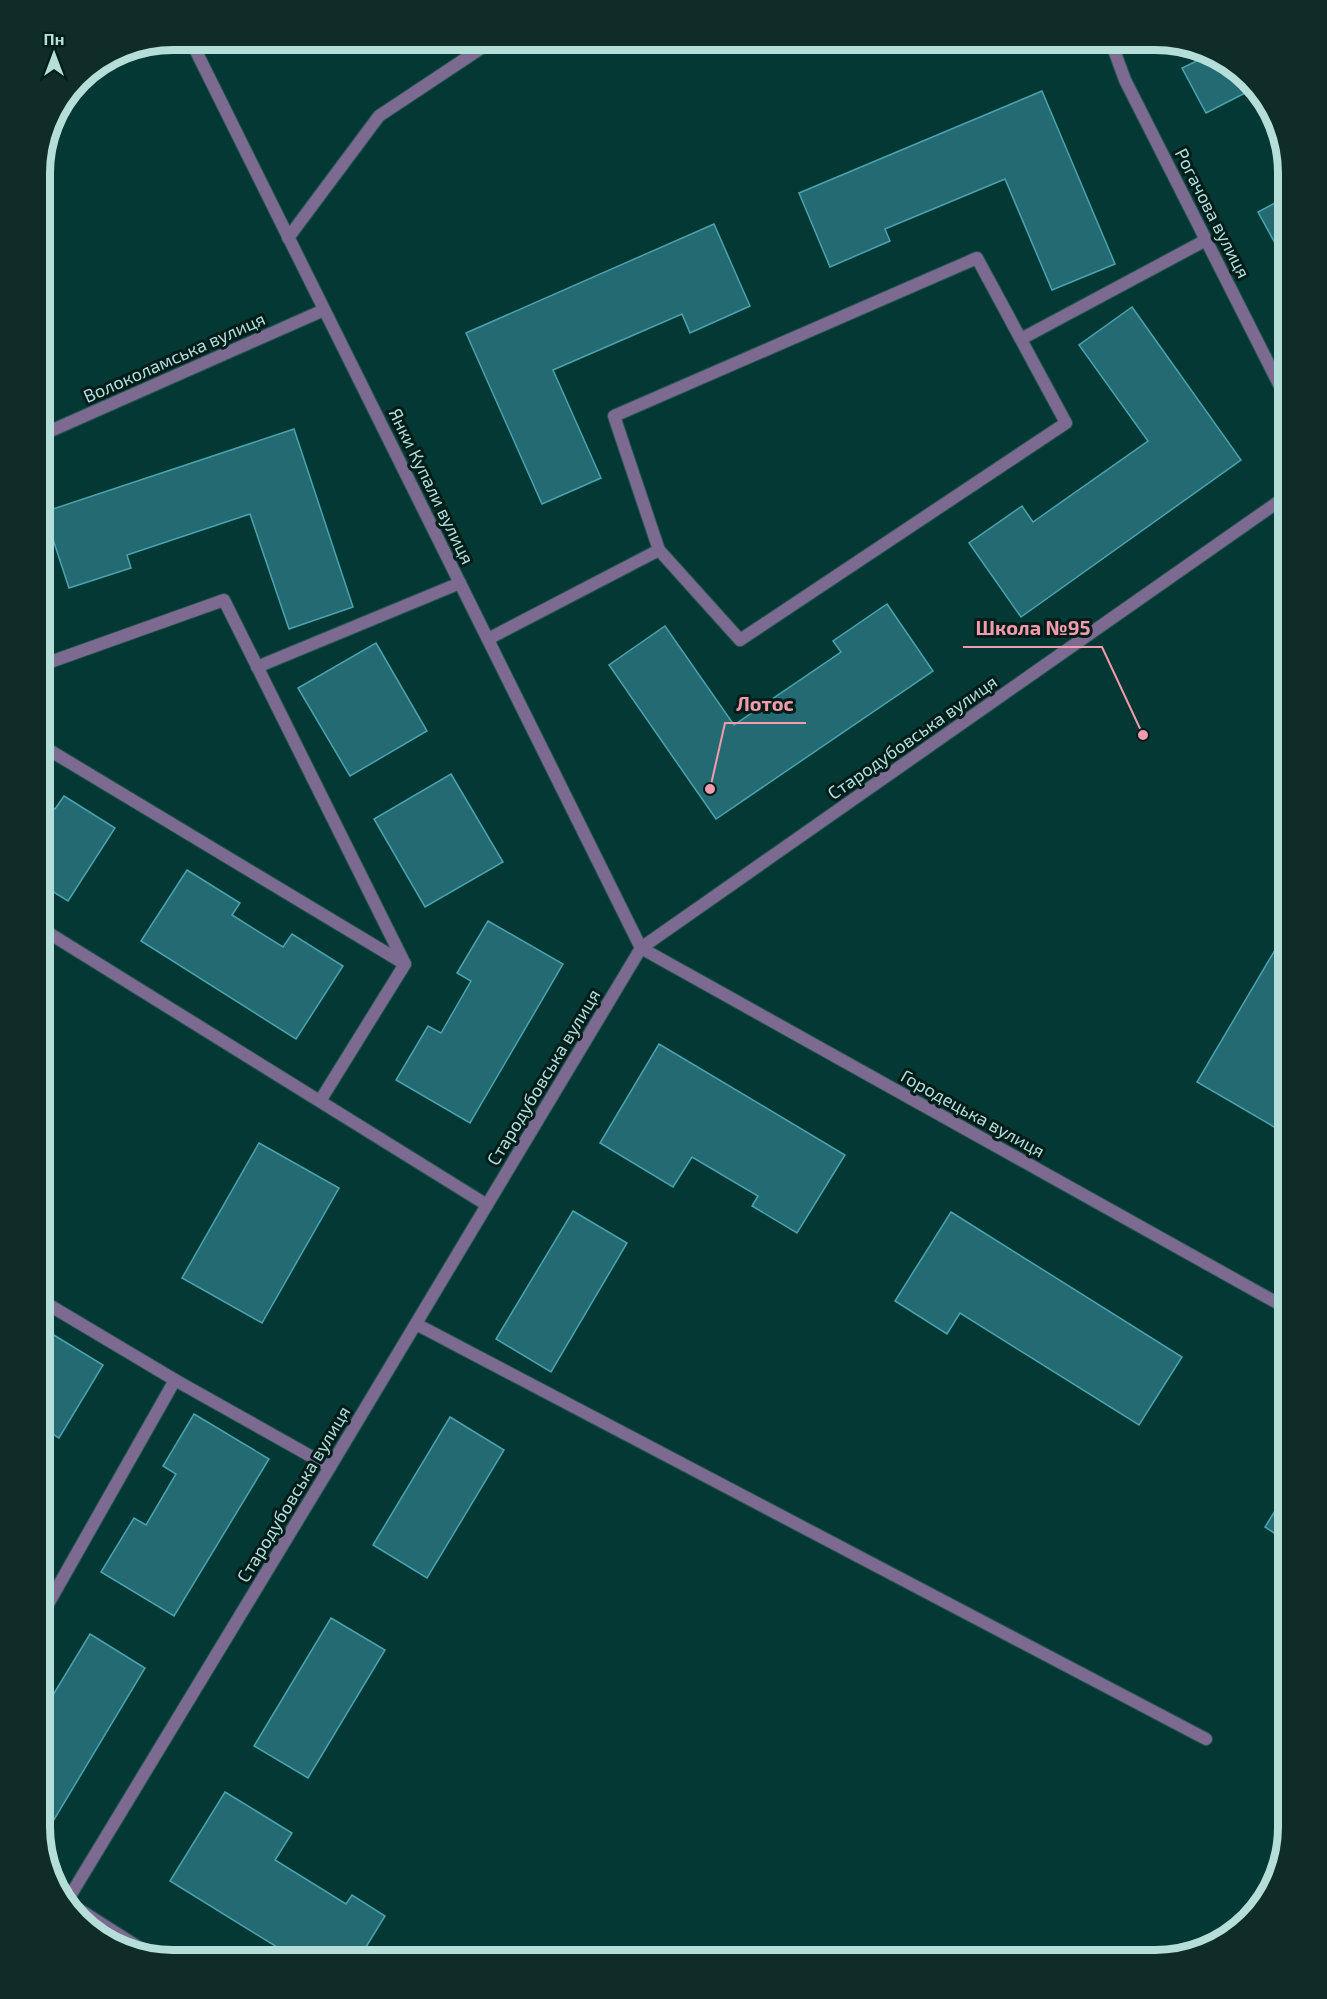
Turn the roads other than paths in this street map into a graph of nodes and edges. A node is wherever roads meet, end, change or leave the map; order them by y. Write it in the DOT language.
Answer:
graph roads {
  1 [pos="195,50"];
  2 [pos="478,50"];
  3 [pos="1114,50"];
  4 [pos="288,238"];
  5 [pos="1206,240"];
  6 [pos="324,310"];
  7 [pos="1021,339"];
  8 [pos="1278,382"];
  9 [pos="50,431"];
  10 [pos="1278,502"];
  11 [pos="659,550"];
  12 [pos="460,583"];
  13 [pos="488,639"];
  14 [pos="50,662"];
  15 [pos="256,667"];
  16 [pos="50,751"];
  17 [pos="50,934"];
  18 [pos="641,948"];
  19 [pos="405,964"];
  20 [pos="320,1101"];
  21 [pos="487,1205"];
  22 [pos="1278,1303"];
  23 [pos="50,1306"];
  24 [pos="416,1324"];
  25 [pos="175,1380"];
  26 [pos="330,1467"];
  27 [pos="50,1601"];
  28 [pos="1206,1738"];
  29 [pos="69,1892"];
  30 [pos="83,1911"];
  31 [pos="131,1942"];
  1 -- 4 [label="street, Янки Купали вулиця"];
  2 -- 4 [label="street"];
  3 -- 5 [label="street, Рогачова вулиця"];
  4 -- 6 [label="street, Янки Купали вулиця"];
  5 -- 7 [label="street"];
  5 -- 8 [label="street, Рогачова вулиця"];
  6 -- 9 [label="street, Волоколамська вулиця"];
  6 -- 12 [label="street, Янки Купали вулиця"];
  7 -- 11 [label="street"];
  7 -- 11 [label="street"];
  10 -- 18 [label="street, Стародубовська вулиця"];
  11 -- 13 [label="street"];
  12 -- 13 [label="street, Янки Купали вулиця"];
  12 -- 15 [label="street"];
  13 -- 18 [label="street, Янки Купали вулиця"];
  14 -- 15 [label="street"];
  15 -- 19 [label="street"];
  16 -- 19 [label="street"];
  17 -- 20 [label="street"];
  18 -- 21 [label="street, Стародубовська вулиця"];
  18 -- 22 [label="street, Городецька вулиця"];
  19 -- 20 [label="street"];
  20 -- 21 [label="street"];
  21 -- 24 [label="street, Стародубовська вулиця"];
  23 -- 25 [label="street"];
  24 -- 26 [label="street, Стародубовська вулиця"];
  24 -- 28 [label="street"];
  25 -- 26 [label="street"];
  25 -- 27 [label="street"];
  26 -- 29 [label="street, Стародубовська вулиця"];
  30 -- 31 [label="street"];
}
